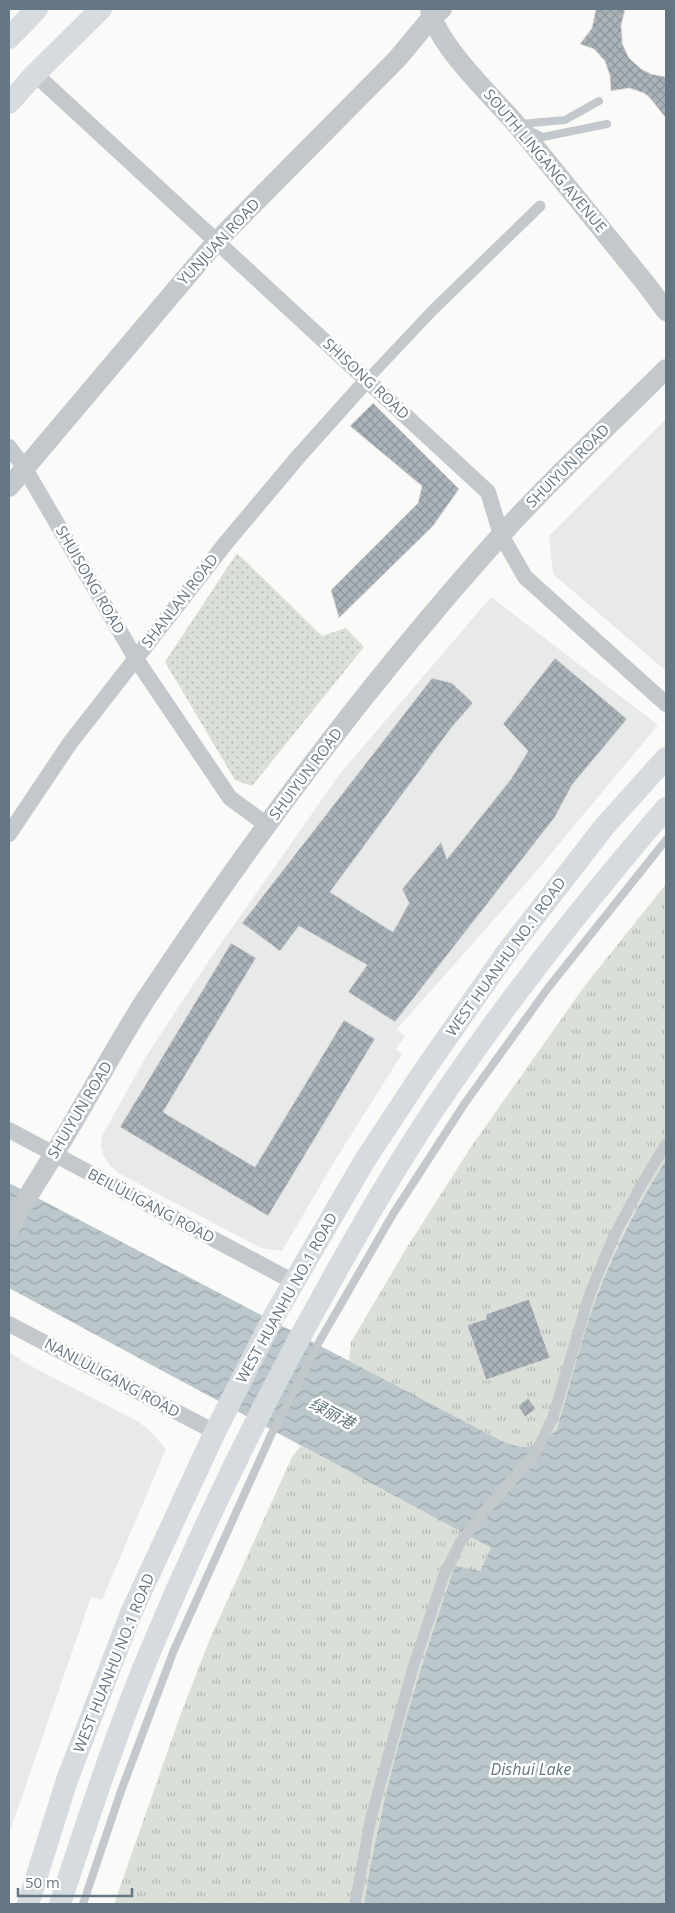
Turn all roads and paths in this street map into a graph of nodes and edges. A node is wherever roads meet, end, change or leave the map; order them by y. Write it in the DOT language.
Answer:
graph roads {
  1 [pos="37,9"];
  2 [pos="101,9"];
  3 [pos="435,11"];
  4 [pos="9,38"];
  5 [pos="35,74"];
  6 [pos="599,101"];
  7 [pos="9,103"];
  8 [pos="516,124"];
  9 [pos="607,124"];
  10 [pos="540,206"];
  11 [pos="216,242"];
  12 [pos="666,311"];
  13 [pos="666,369"];
  14 [pos="367,380"];
  15 [pos="9,447"];
  16 [pos="24,467"];
  17 [pos="9,487"];
  18 [pos="501,535"];
  19 [pos="136,659"];
  20 [pos="666,704"];
  21 [pos="666,758"];
  22 [pos="666,808"];
  23 [pos="267,825"];
  24 [pos="9,834"];
  25 [pos="666,840"];
  26 [pos="9,1130"];
  27 [pos="666,1144"];
  28 [pos="54,1154"];
  29 [pos="9,1229"];
  30 [pos="294,1282"];
  31 [pos="9,1324"];
  32 [pos="310,1336"];
  33 [pos="262,1430"];
  34 [pos="216,1432"];
  35 [pos="28,1904"];
  36 [pos="60,1904"];
  37 [pos="83,1904"];
  38 [pos="355,1904"];
  1 -- 4 [label="main road"];
  2 -- 5 [label="main road"];
  3 -- 8 [label="street, SOUTH LINGANG AVENUE"];
  3 -- 11 [label="street, YUNJUAN ROAD"];
  5 -- 7 [label="main road"];
  5 -- 11 [label="street, SHISONG ROAD"];
  6 -- 8 [label="lane"];
  8 -- 9 [label="lane"];
  8 -- 12 [label="street, SOUTH LINGANG AVENUE"];
  10 -- 14 [label="street"];
  11 -- 14 [label="street, SHISONG ROAD"];
  11 -- 16 [label="street, YUNJUAN ROAD"];
  13 -- 18 [label="street, SHUIYUN ROAD"];
  14 -- 18 [label="street, SHISONG ROAD"];
  14 -- 19 [label="street, SHANLAN ROAD"];
  15 -- 16 [label="street, SHUISONG ROAD"];
  16 -- 17 [label="street, YUNJUAN ROAD"];
  16 -- 19 [label="street, SHUISONG ROAD"];
  18 -- 20 [label="street, SHISONG ROAD"];
  18 -- 23 [label="street, SHUIYUN ROAD"];
  19 -- 23 [label="street, SHUISONG ROAD"];
  19 -- 24 [label="street, SHANLAN ROAD"];
  21 -- 30 [label="main road, WEST HUANHU NO.1 ROAD"];
  22 -- 32 [label="main road, WEST HUANHU NO.1 ROAD"];
  23 -- 28 [label="street, SHUIYUN ROAD"];
  25 -- 32 [label="lane"];
  26 -- 28 [label="street, BEILÜLIGANG ROAD"];
  27 -- 38 [label="street"];
  28 -- 29 [label="street, SHUIYUN ROAD"];
  28 -- 30 [label="street, BEILÜLIGANG ROAD"];
  30 -- 34 [label="main road, WEST HUANHU NO.1 ROAD"];
  31 -- 34 [label="street, NANLÜLIGANG ROAD"];
  32 -- 33 [label="main road, WEST HUANHU NO.1 ROAD"];
  33 -- 36 [label="main road, WEST HUANHU NO.1 ROAD"];
  33 -- 37 [label="lane"];
  34 -- 35 [label="main road, WEST HUANHU NO.1 ROAD"];
}
